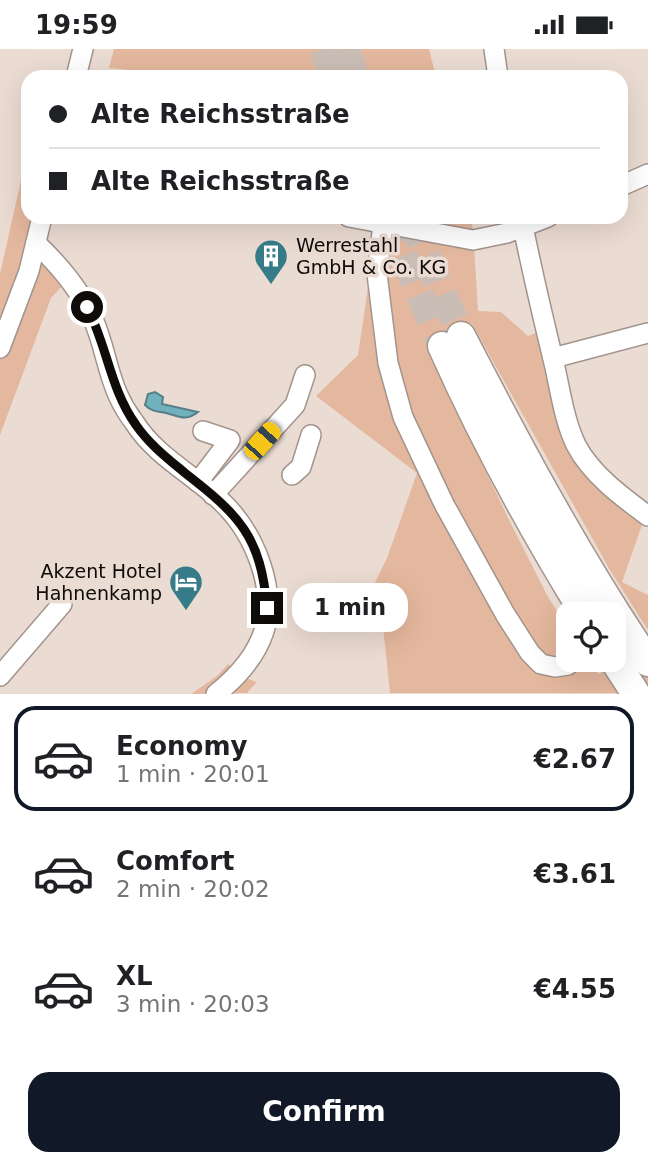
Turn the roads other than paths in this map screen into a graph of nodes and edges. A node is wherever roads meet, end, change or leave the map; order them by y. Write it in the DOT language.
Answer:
graph roads {
  1 [pos="83,49"];
  2 [pos="494,49"];
  3 [pos="78,70"];
  4 [pos="497,70"];
  5 [pos="648,174"];
  6 [pos="628,183"];
  7 [pos="40,224"];
  8 [pos="383,224"];
  9 [pos="518,224"];
  10 [pos="522,224"];
  11 [pos="36,243"];
  12 [pos="648,333"];
  13 [pos="0,348"];
  14 [pos="552,358"];
  15 [pos="305,375"];
  16 [pos="203,431"];
  17 [pos="311,436"];
  18 [pos="292,475"];
  19 [pos="205,489"];
  20 [pos="648,516"];
  21 [pos="578,602"];
  22 [pos="606,602"];
  23 [pos="62,604"];
  24 [pos="626,630"];
  25 [pos="648,662"];
  26 [pos="556,667"];
  27 [pos="621,672"];
  28 [pos="0,676"];
  29 [pos="216,694"];
  30 [pos="636,694"];
  1 -- 3 [label="street"];
  2 -- 4 [label="street"];
  5 -- 6 [label="street"];
  7 -- 11 [label="street"];
  8 -- 9 [label="street"];
  8 -- 26 [label="street"];
  10 -- 14 [label="street"];
  11 -- 13 [label="street"];
  11 -- 19 [label="street"];
  12 -- 14 [label="street"];
  14 -- 20 [label="street"];
  15 -- 19 [label="street"];
  16 -- 19 [label="street"];
  17 -- 18 [label="street"];
  19 -- 29 [label="street"];
  21 -- 22 [label="highway"];
  23 -- 28 [label="street"];
  24 -- 25 [label="highway"];
  27 -- 30 [label="highway"];
}
